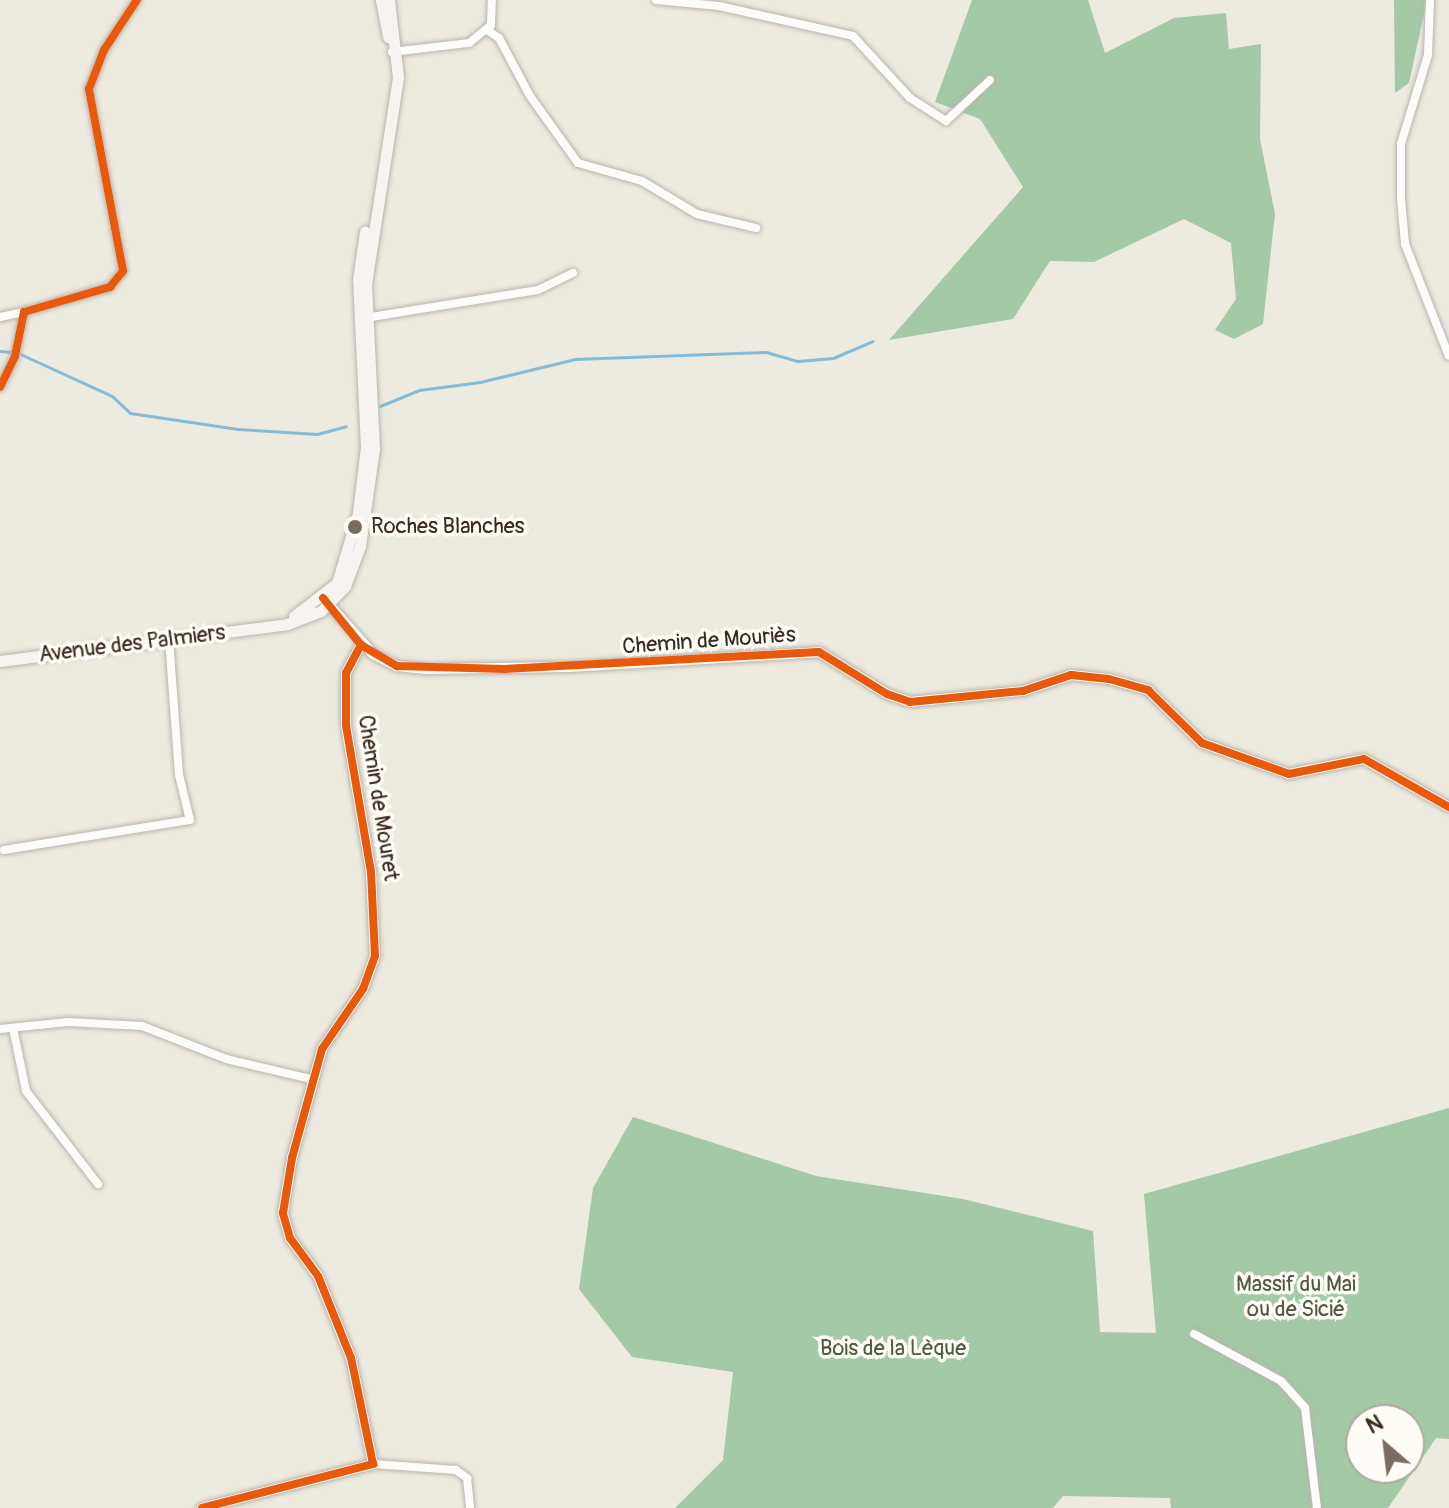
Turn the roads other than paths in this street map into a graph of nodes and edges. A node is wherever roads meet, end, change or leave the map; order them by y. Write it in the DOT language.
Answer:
graph roads {
  1 [pos="137,0"];
  2 [pos="381,0"];
  3 [pos="389,0"];
  4 [pos="492,0"];
  5 [pos="656,0"];
  6 [pos="1430,0"];
  7 [pos="487,30"];
  8 [pos="394,52"];
  9 [pos="990,80"];
  10 [pos="756,228"];
  11 [pos="573,273"];
  12 [pos="24,312"];
  13 [pos="0,317"];
  14 [pos="364,318"];
  15 [pos="1449,356"];
  16 [pos="0,387"];
  17 [pos="326,601"];
  18 [pos="169,640"];
  19 [pos="361,645"];
  20 [pos="0,661"];
  21 [pos="1449,807"];
  22 [pos="4,850"];
  23 [pos="13,1028"];
  24 [pos="0,1029"];
  25 [pos="315,1080"];
  26 [pos="98,1184"];
  27 [pos="1194,1334"];
  28 [pos="373,1464"];
  29 [pos="202,1508"];
  30 [pos="470,1508"];
  31 [pos="1317,1508"];
  1 -- 12 [label="street"];
  2 -- 8 [label="main road"];
  3 -- 8 [label="main road"];
  4 -- 7 [label="street"];
  5 -- 9 [label="street"];
  6 -- 15 [label="street"];
  7 -- 8 [label="street"];
  7 -- 10 [label="street"];
  8 -- 14 [label="main road"];
  11 -- 14 [label="street"];
  12 -- 13 [label="street"];
  12 -- 16 [label="street"];
  14 -- 17 [label="main road"];
  17 -- 18 [label="main road, Avenue des Palmiers"];
  17 -- 19 [label="street, Chemin de Mouriès"];
  18 -- 20 [label="main road, Avenue des Palmiers"];
  18 -- 22 [label="street"];
  19 -- 21 [label="street, Chemin de Mouriès"];
  19 -- 25 [label="street, Chemin de Mouret"];
  23 -- 24 [label="street"];
  23 -- 25 [label="street"];
  23 -- 26 [label="street"];
  25 -- 28 [label="street, Chemin de Mouret"];
  27 -- 31 [label="street"];
  28 -- 29 [label="street"];
  28 -- 30 [label="street"];
}
